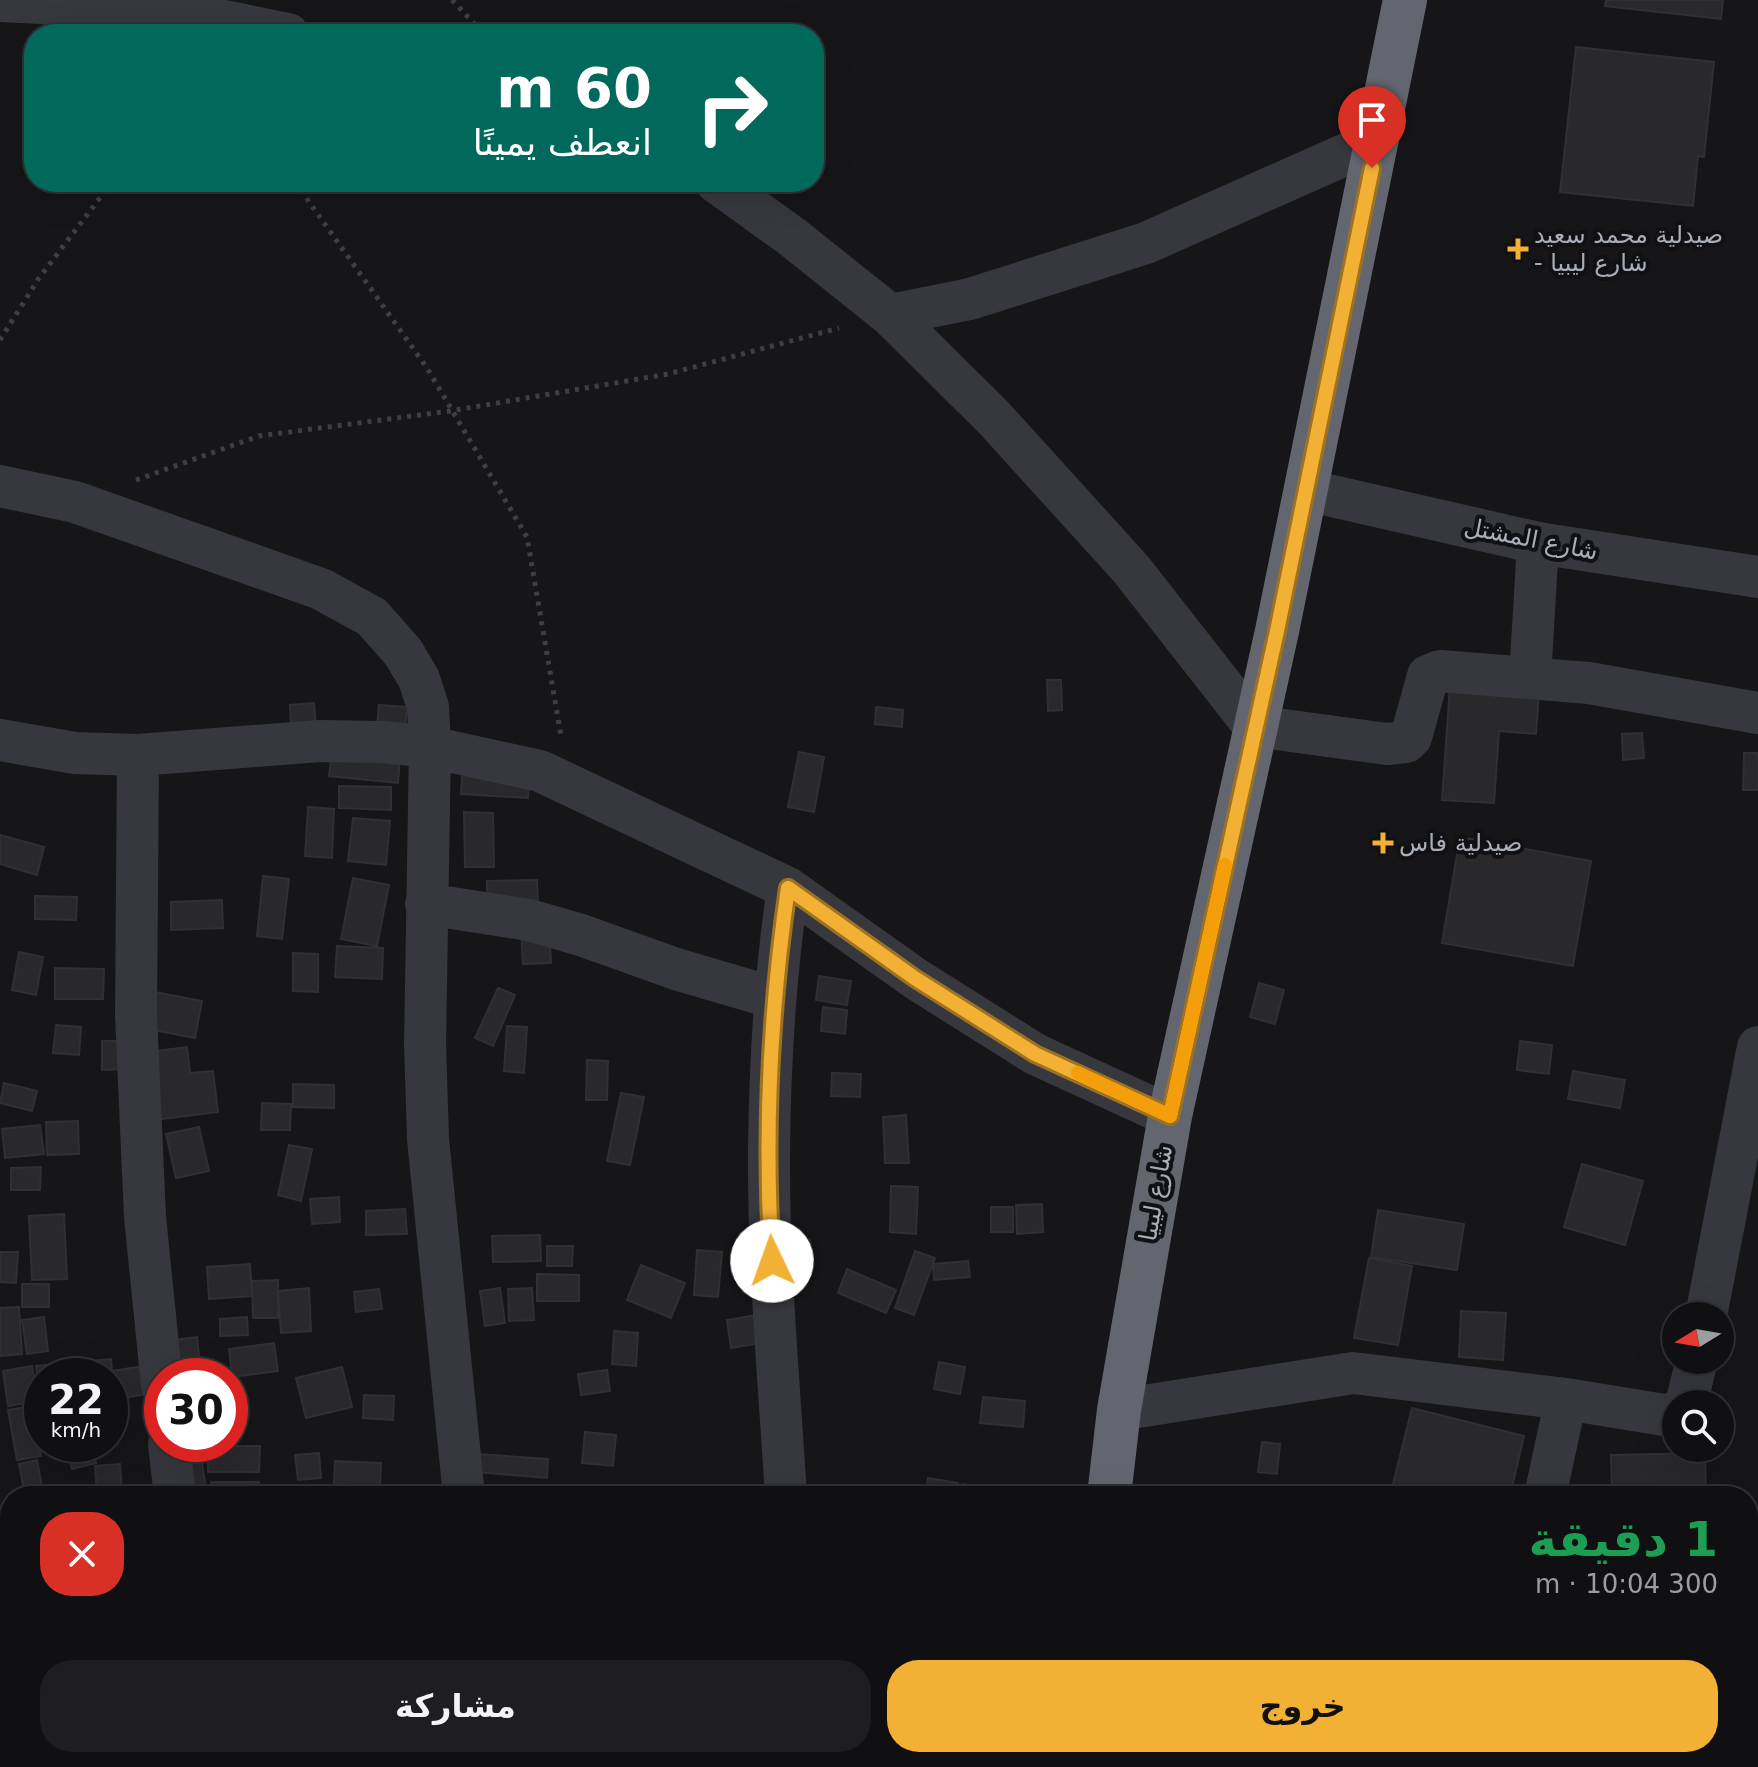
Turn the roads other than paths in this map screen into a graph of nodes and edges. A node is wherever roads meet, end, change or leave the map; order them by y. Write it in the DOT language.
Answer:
graph roads {
  1 [pos="1405,0"];
  2 [pos="0,1"];
  3 [pos="239,24"];
  4 [pos="1378,140"];
  5 [pos="730,192"];
  6 [pos="890,315"];
  7 [pos="0,486"];
  8 [pos="1306,490"];
  9 [pos="1538,543"];
  10 [pos="1758,577"];
  11 [pos="1530,678"];
  12 [pos="1758,713"];
  13 [pos="1254,726"];
  14 [pos="0,740"];
  15 [pos="430,747"];
  16 [pos="138,755"];
  17 [pos="788,888"];
  18 [pos="426,904"];
  19 [pos="775,998"];
  20 [pos="1758,1047"];
  21 [pos="1170,1116"];
  22 [pos="1709,1302"];
  23 [pos="159,1358"];
  24 [pos="1566,1399"];
  25 [pos="1119,1410"];
  26 [pos="1662,1415"];
  27 [pos="171,1462"];
  28 [pos="174,1486"];
  29 [pos="463,1486"];
  30 [pos="785,1486"];
  31 [pos="1110,1486"];
  32 [pos="1547,1486"];
  1 -- 4 [label="highway, شارع ليبيا"];
  2 -- 3 [label="street"];
  4 -- 6 [label="street"];
  4 -- 8 [label="highway, شارع ليبيا"];
  5 -- 6 [label="street"];
  6 -- 13 [label="street"];
  7 -- 15 [label="street"];
  8 -- 9 [label="street, شارع المشتل"];
  8 -- 13 [label="highway, شارع ليبيا"];
  9 -- 10 [label="street, شارع المشتل"];
  9 -- 11 [label="street"];
  11 -- 12 [label="street"];
  11 -- 13 [label="street"];
  13 -- 21 [label="highway, شارع ليبيا"];
  14 -- 16 [label="street"];
  15 -- 16 [label="street"];
  15 -- 17 [label="street"];
  15 -- 18 [label="street"];
  16 -- 23 [label="street"];
  17 -- 19 [label="street"];
  17 -- 21 [label="street"];
  18 -- 19 [label="street"];
  18 -- 29 [label="street"];
  19 -- 30 [label="street"];
  20 -- 22 [label="street"];
  21 -- 25 [label="highway, شارع ليبيا"];
  24 -- 25 [label="street"];
  24 -- 26 [label="street"];
  24 -- 32 [label="street"];
  25 -- 31 [label="highway, شارع ليبيا"];
  27 -- 28 [label="street"];
}
